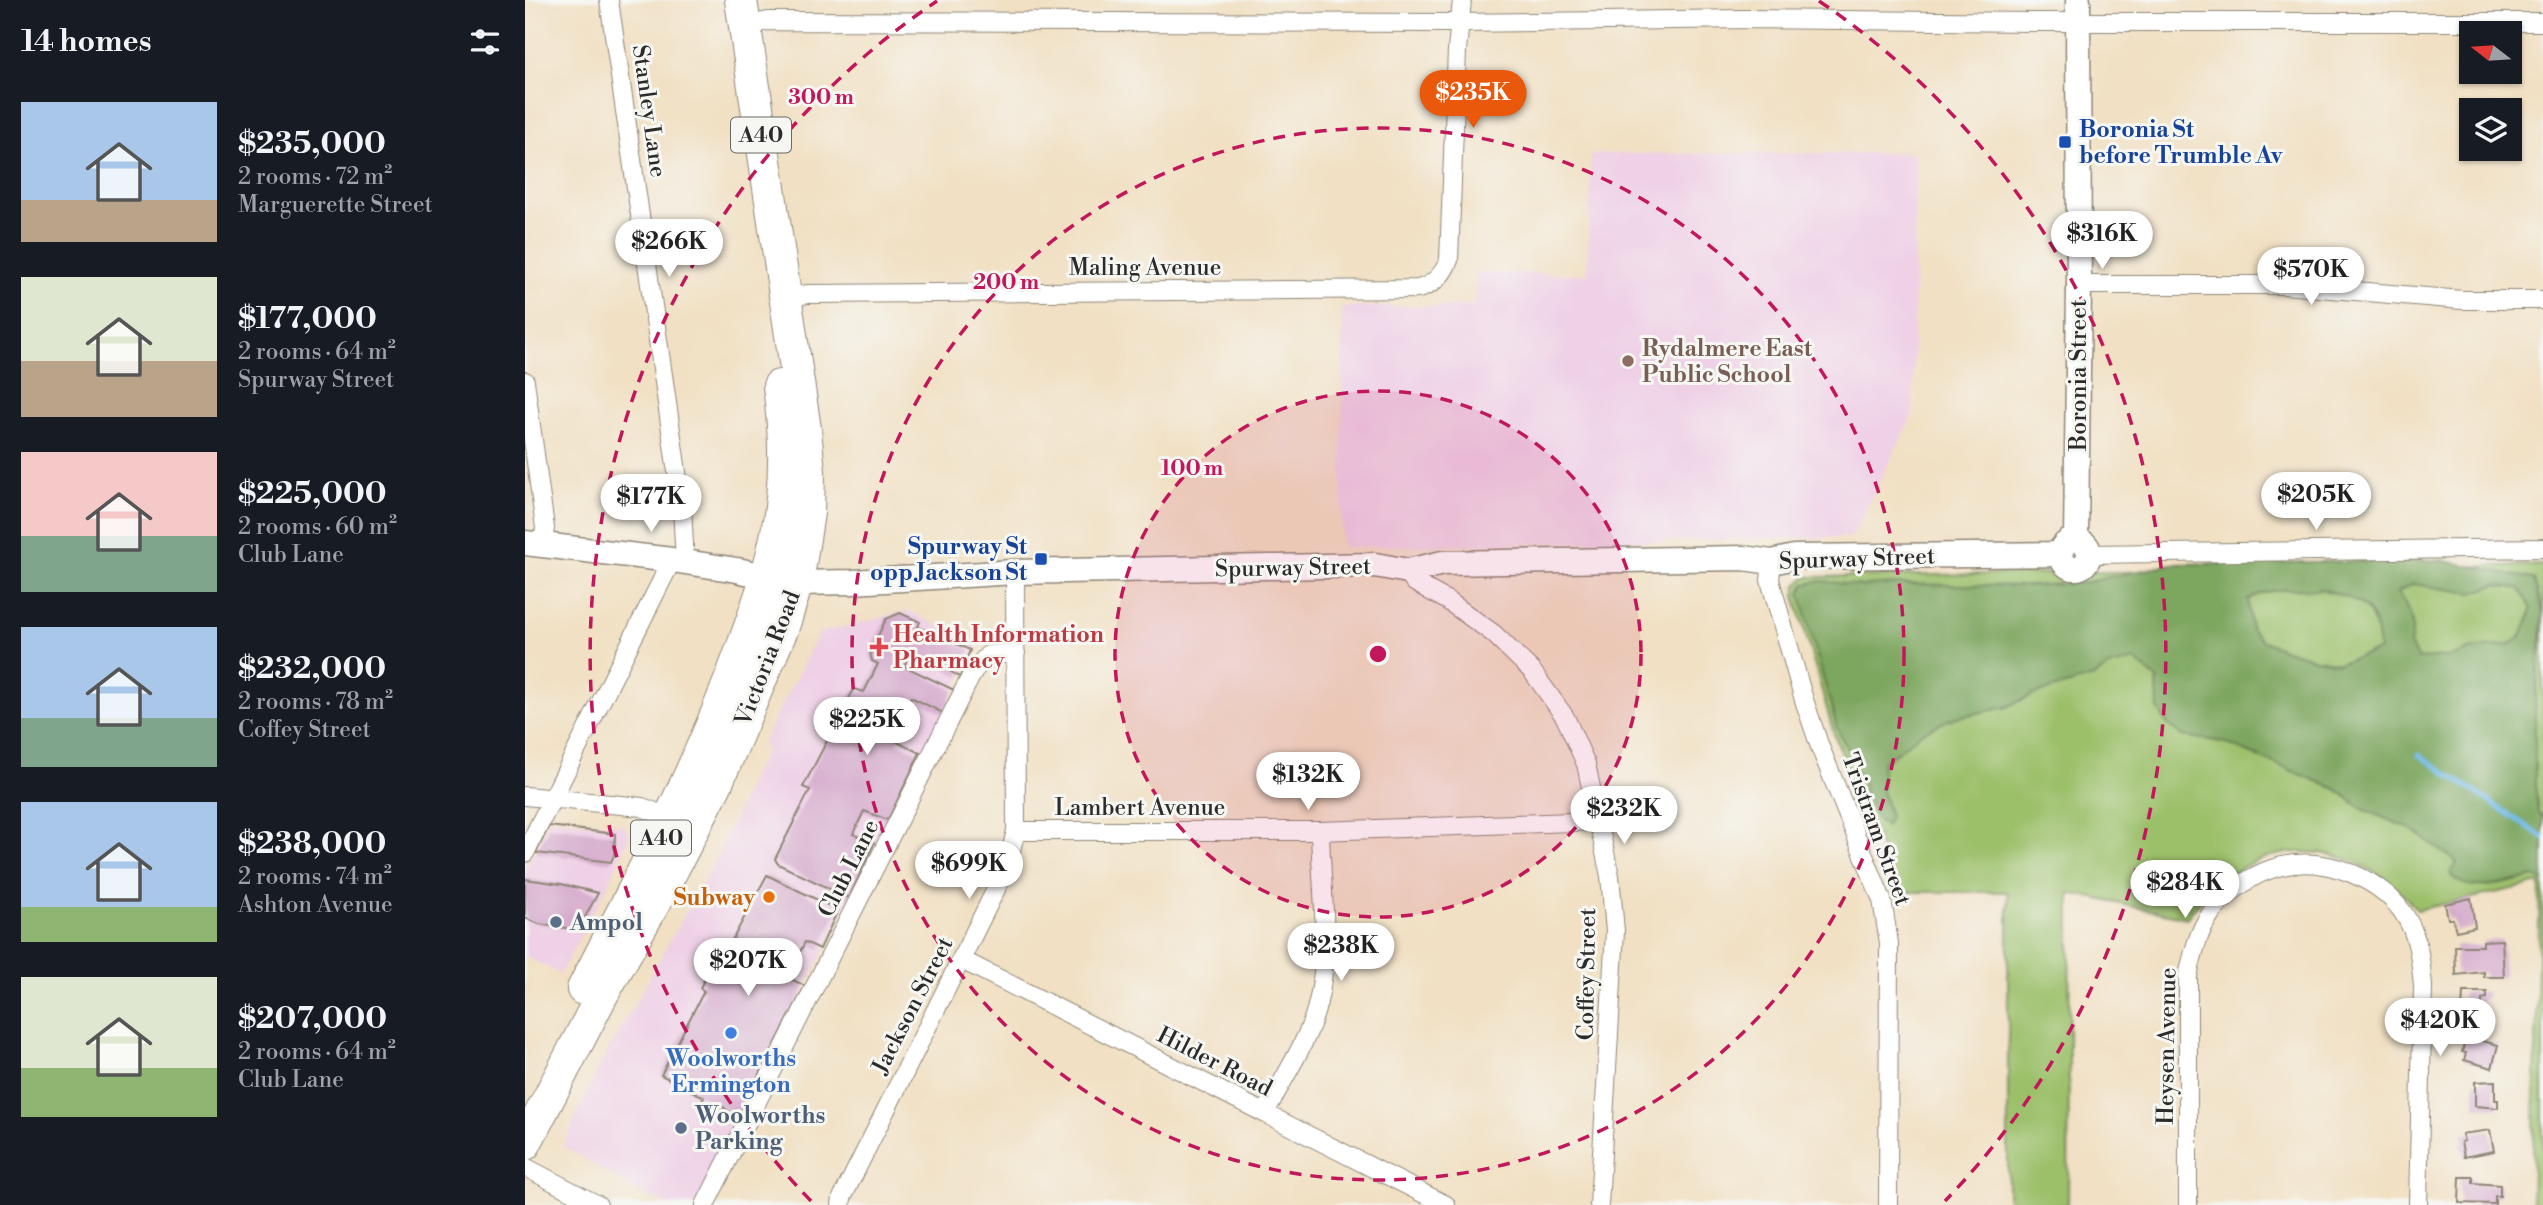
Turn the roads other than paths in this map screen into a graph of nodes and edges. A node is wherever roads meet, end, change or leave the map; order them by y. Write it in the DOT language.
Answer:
graph roads {
  1 [pos="609,0"];
  2 [pos="724,0"];
  3 [pos="1462,0"];
  4 [pos="1747,0"];
  5 [pos="2078,11"];
  6 [pos="743,13"];
  7 [pos="1746,19"];
  8 [pos="2543,22"];
  9 [pos="1461,23"];
  10 [pos="2079,285"];
  11 [pos="785,299"];
  12 [pos="2543,300"];
  13 [pos="525,381"];
  14 [pos="534,544"];
  15 [pos="2543,548"];
  16 [pos="2075,549"];
  17 [pos="678,561"];
  18 [pos="1772,562"];
  19 [pos="1408,571"];
  20 [pos="1015,572"];
  21 [pos="782,580"];
  22 [pos="1016,653"];
  23 [pos="525,796"];
  24 [pos="553,799"];
  25 [pos="671,818"];
  26 [pos="1600,821"];
  27 [pos="1016,831"];
  28 [pos="1320,831"];
  29 [pos="525,853"];
  30 [pos="963,960"];
  31 [pos="527,1096"];
  32 [pos="1265,1113"];
  33 [pos="525,1144"];
  34 [pos="525,1167"];
  35 [pos="598,1205"];
  36 [pos="705,1205"];
  37 [pos="841,1205"];
  38 [pos="1446,1205"];
  39 [pos="1599,1205"];
  40 [pos="1888,1205"];
  41 [pos="2188,1205"];
  42 [pos="2418,1205"];
  1 -- 17 [label="street, Stanley Lane"];
  2 -- 21 [label="highway, Victoria Road / A40"];
  3 -- 9 [label="street"];
  4 -- 7 [label="street"];
  5 -- 7 [label="street"];
  5 -- 8 [label="street"];
  5 -- 10 [label="street, Boronia Street"];
  6 -- 9 [label="street"];
  6 -- 11 [label="highway, Victoria Road / A40"];
  7 -- 9 [label="street"];
  9 -- 11 [label="street, Maling Avenue"];
  10 -- 12 [label="street"];
  10 -- 16 [label="street, Boronia Street"];
  11 -- 21 [label="highway, Victoria Road / A40"];
  13 -- 14 [label="street"];
  14 -- 17 [label="street, Spurway Street"];
  15 -- 16 [label="street"];
  16 -- 18 [label="street, Spurway Street"];
  17 -- 21 [label="street, Spurway Street"];
  17 -- 24 [label="street, Stanley Lane"];
  18 -- 19 [label="street, Spurway Street"];
  18 -- 40 [label="street, Tristram Street"];
  19 -- 20 [label="street, Spurway Street"];
  19 -- 26 [label="street, Coffey Street"];
  20 -- 21 [label="street, Spurway Street"];
  20 -- 22 [label="street, Jackson Street"];
  21 -- 25 [label="highway, Victoria Road / A40"];
  21 -- 33 [label="highway, Victoria Road / A40"];
  22 -- 27 [label="street, Jackson Street"];
  22 -- 36 [label="street, Club Lane"];
  23 -- 24 [label="street"];
  24 -- 25 [label="street"];
  24 -- 29 [label="street, Stanley Lane"];
  25 -- 31 [label="highway, Victoria Road / A40"];
  26 -- 28 [label="street, Lambert Avenue"];
  26 -- 39 [label="street, Coffey Street"];
  27 -- 28 [label="street, Lambert Avenue"];
  27 -- 30 [label="street, Jackson Street"];
  28 -- 32 [label="street"];
  30 -- 32 [label="street, Hilder Road"];
  30 -- 37 [label="street, Jackson Street"];
  32 -- 38 [label="street, Hilder Road"];
  34 -- 35 [label="street"];
  41 -- 42 [label="street, Heysen Avenue"];
}
